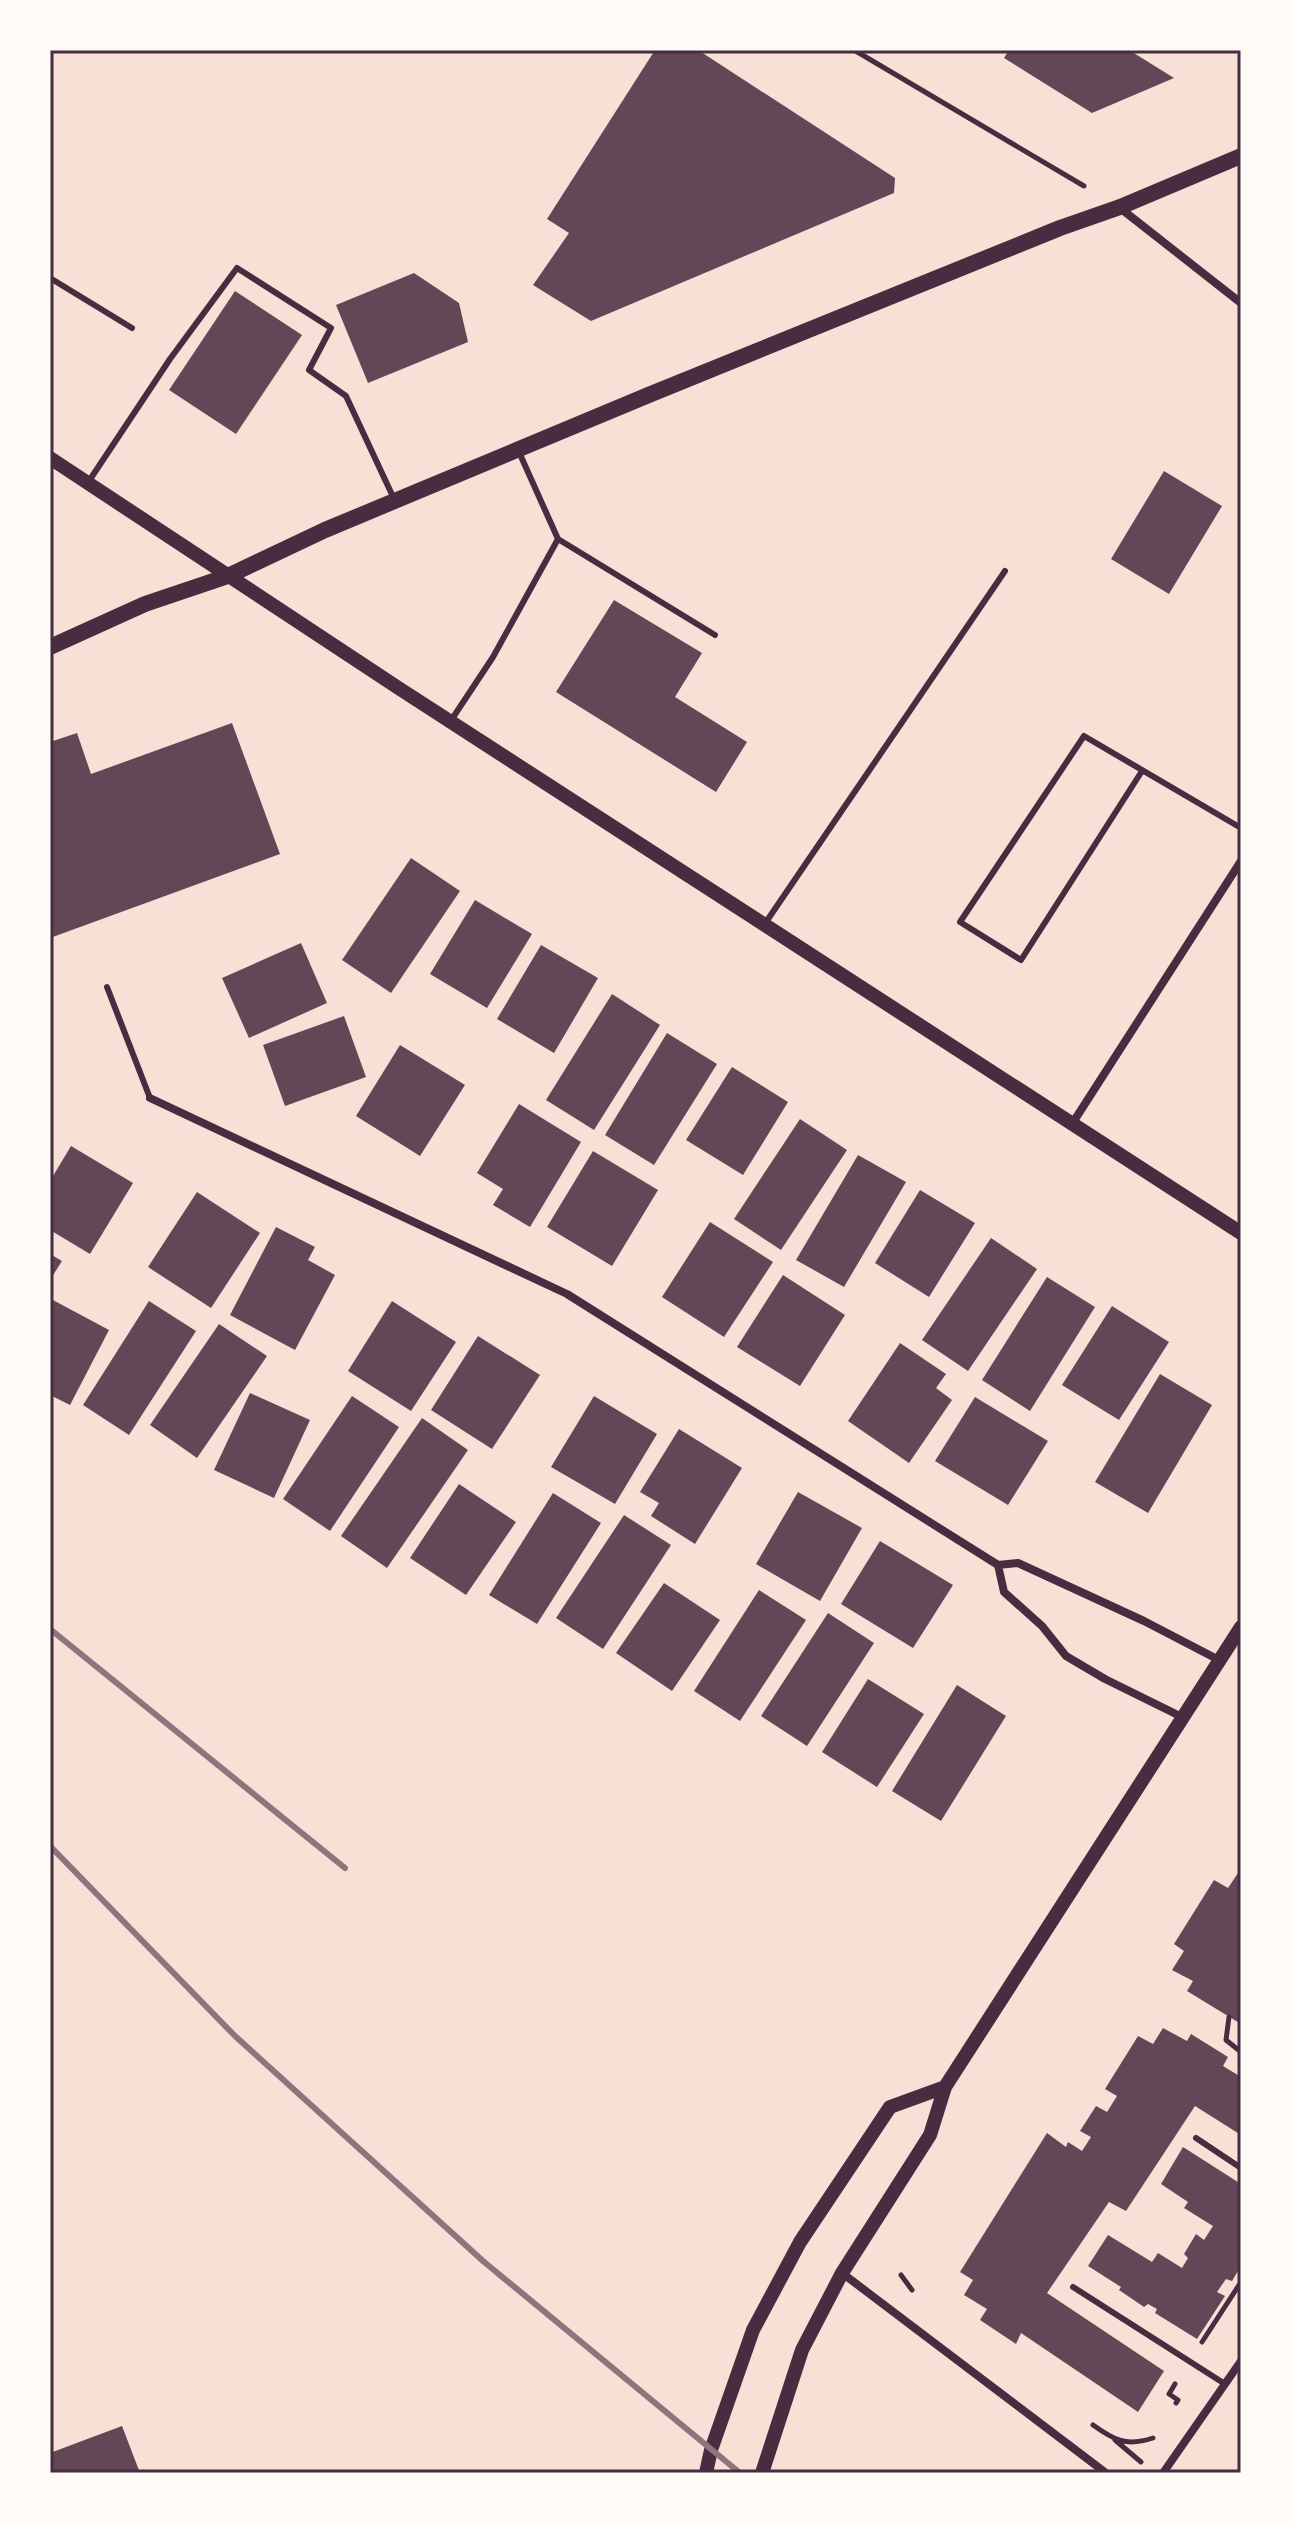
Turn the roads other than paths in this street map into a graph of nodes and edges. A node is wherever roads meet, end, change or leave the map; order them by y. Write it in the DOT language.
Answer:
graph roads {
  1 [pos="1241,156"];
  2 [pos="1120,207"];
  3 [pos="50,278"];
  4 [pos="1241,303"];
  5 [pos="132,328"];
  6 [pos="518,450"];
  7 [pos="50,458"];
  8 [pos="89,483"];
  9 [pos="395,501"];
  10 [pos="558,539"];
  11 [pos="1005,571"];
  12 [pos="228,576"];
  13 [pos="715,635"];
  14 [pos="50,647"];
  15 [pos="450,722"];
  16 [pos="1142,771"];
  17 [pos="1241,828"];
  18 [pos="1241,861"];
  19 [pos="764,925"];
  20 [pos="107,987"];
  21 [pos="150,1098"];
  22 [pos="1072,1124"];
  23 [pos="1241,1233"];
  24 [pos="998,1565"];
  25 [pos="1241,1627"];
  26 [pos="1219,1660"];
  27 [pos="1184,1718"];
  28 [pos="945,2087"];
  29 [pos="1196,2138"];
  30 [pos="1241,2168"];
  31 [pos="842,2273"];
  32 [pos="1073,2287"];
  33 [pos="1241,2361"];
  34 [pos="1225,2384"];
  35 [pos="706,2473"];
  36 [pos="762,2473"];
  37 [pos="1106,2473"];
  38 [pos="1163,2473"];
  1 -- 2 [label="main road"];
  2 -- 4 [label="street"];
  2 -- 6 [label="main road"];
  3 -- 5 [label="lane"];
  6 -- 9 [label="main road"];
  6 -- 10 [label="lane"];
  7 -- 8 [label="street"];
  8 -- 9 [label="lane"];
  8 -- 12 [label="street"];
  9 -- 12 [label="main road"];
  10 -- 13 [label="lane"];
  10 -- 15 [label="lane"];
  11 -- 19 [label="lane"];
  12 -- 14 [label="main road"];
  12 -- 15 [label="street"];
  15 -- 19 [label="street"];
  16 -- 16 [label="lane"];
  16 -- 17 [label="lane"];
  18 -- 22 [label="street"];
  19 -- 22 [label="street"];
  20 -- 21 [label="lane"];
  21 -- 24 [label="street"];
  22 -- 23 [label="street"];
  24 -- 26 [label="street"];
  24 -- 27 [label="street"];
  25 -- 26 [label="street"];
  26 -- 27 [label="street"];
  27 -- 28 [label="street"];
  28 -- 31 [label="street"];
  28 -- 35 [label="street"];
  29 -- 30 [label="lane"];
  31 -- 36 [label="street"];
  31 -- 37 [label="street"];
  32 -- 34 [label="lane"];
  33 -- 34 [label="street"];
  34 -- 38 [label="street"];
}
